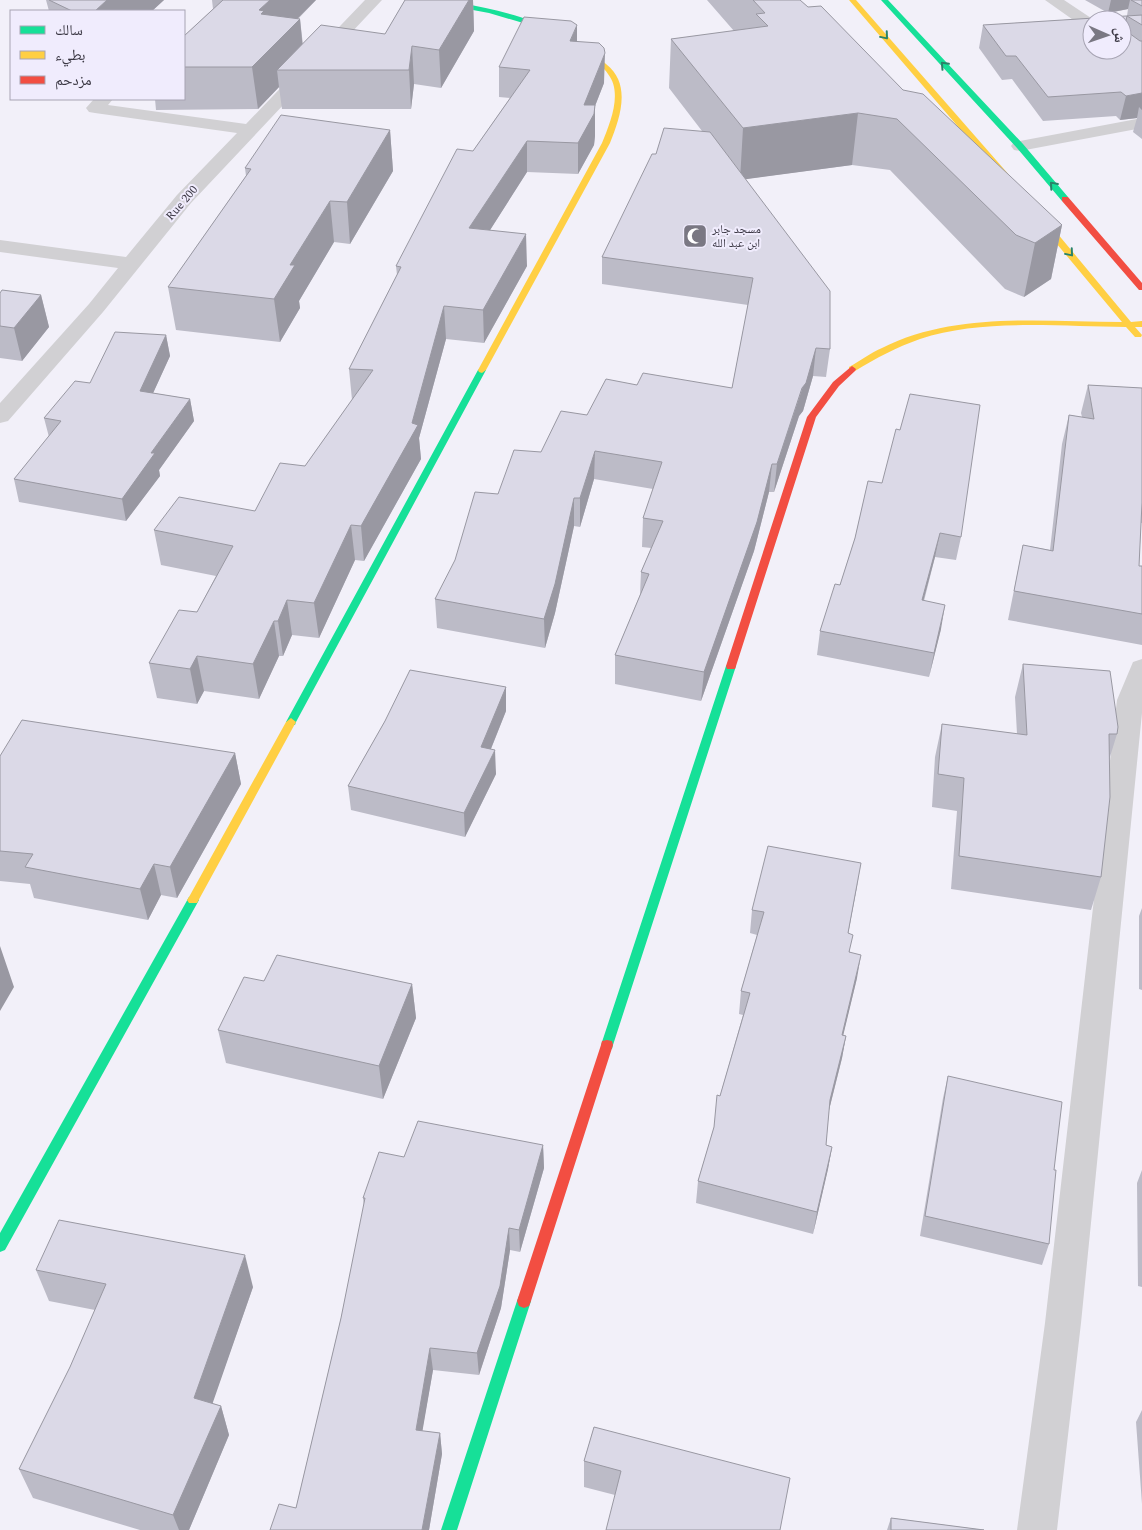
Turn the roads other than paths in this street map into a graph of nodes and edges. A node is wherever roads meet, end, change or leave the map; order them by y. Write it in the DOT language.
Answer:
graph roads {
  1 [pos="374,0"];
  2 [pos="422,0"];
  3 [pos="852,0"];
  4 [pos="884,0"];
  5 [pos="1053,0"];
  6 [pos="1082,18"];
  7 [pos="103,100"];
  8 [pos="1142,123"];
  9 [pos="251,130"];
  10 [pos="1020,146"];
  11 [pos="1017,190"];
  12 [pos="1030,205"];
  13 [pos="0,246"];
  14 [pos="131,264"];
  15 [pos="1142,288"];
  16 [pos="1137,324"];
  17 [pos="1142,342"];
  18 [pos="0,416"];
  19 [pos="1142,668"];
  20 [pos="0,1246"];
  21 [pos="449,1530"];
  22 [pos="1037,1530"];
  1 -- 9 [label="street, Rue 200"];
  2 -- 20 [label="street"];
  3 -- 11 [label="street, one-way"];
  10 -- 4 [label="street, one-way"];
  5 -- 6 [label="street"];
  7 -- 9 [label="street"];
  8 -- 10 [label="street"];
  9 -- 14 [label="street, Rue 200"];
  15 -- 10 [label="street, one-way"];
  12 -- 16 [label="street, one-way"];
  13 -- 14 [label="street"];
  14 -- 18 [label="street, Rue 200"];
  16 -- 17 [label="street"];
  16 -- 21 [label="street"];
  19 -- 22 [label="street"];
}
